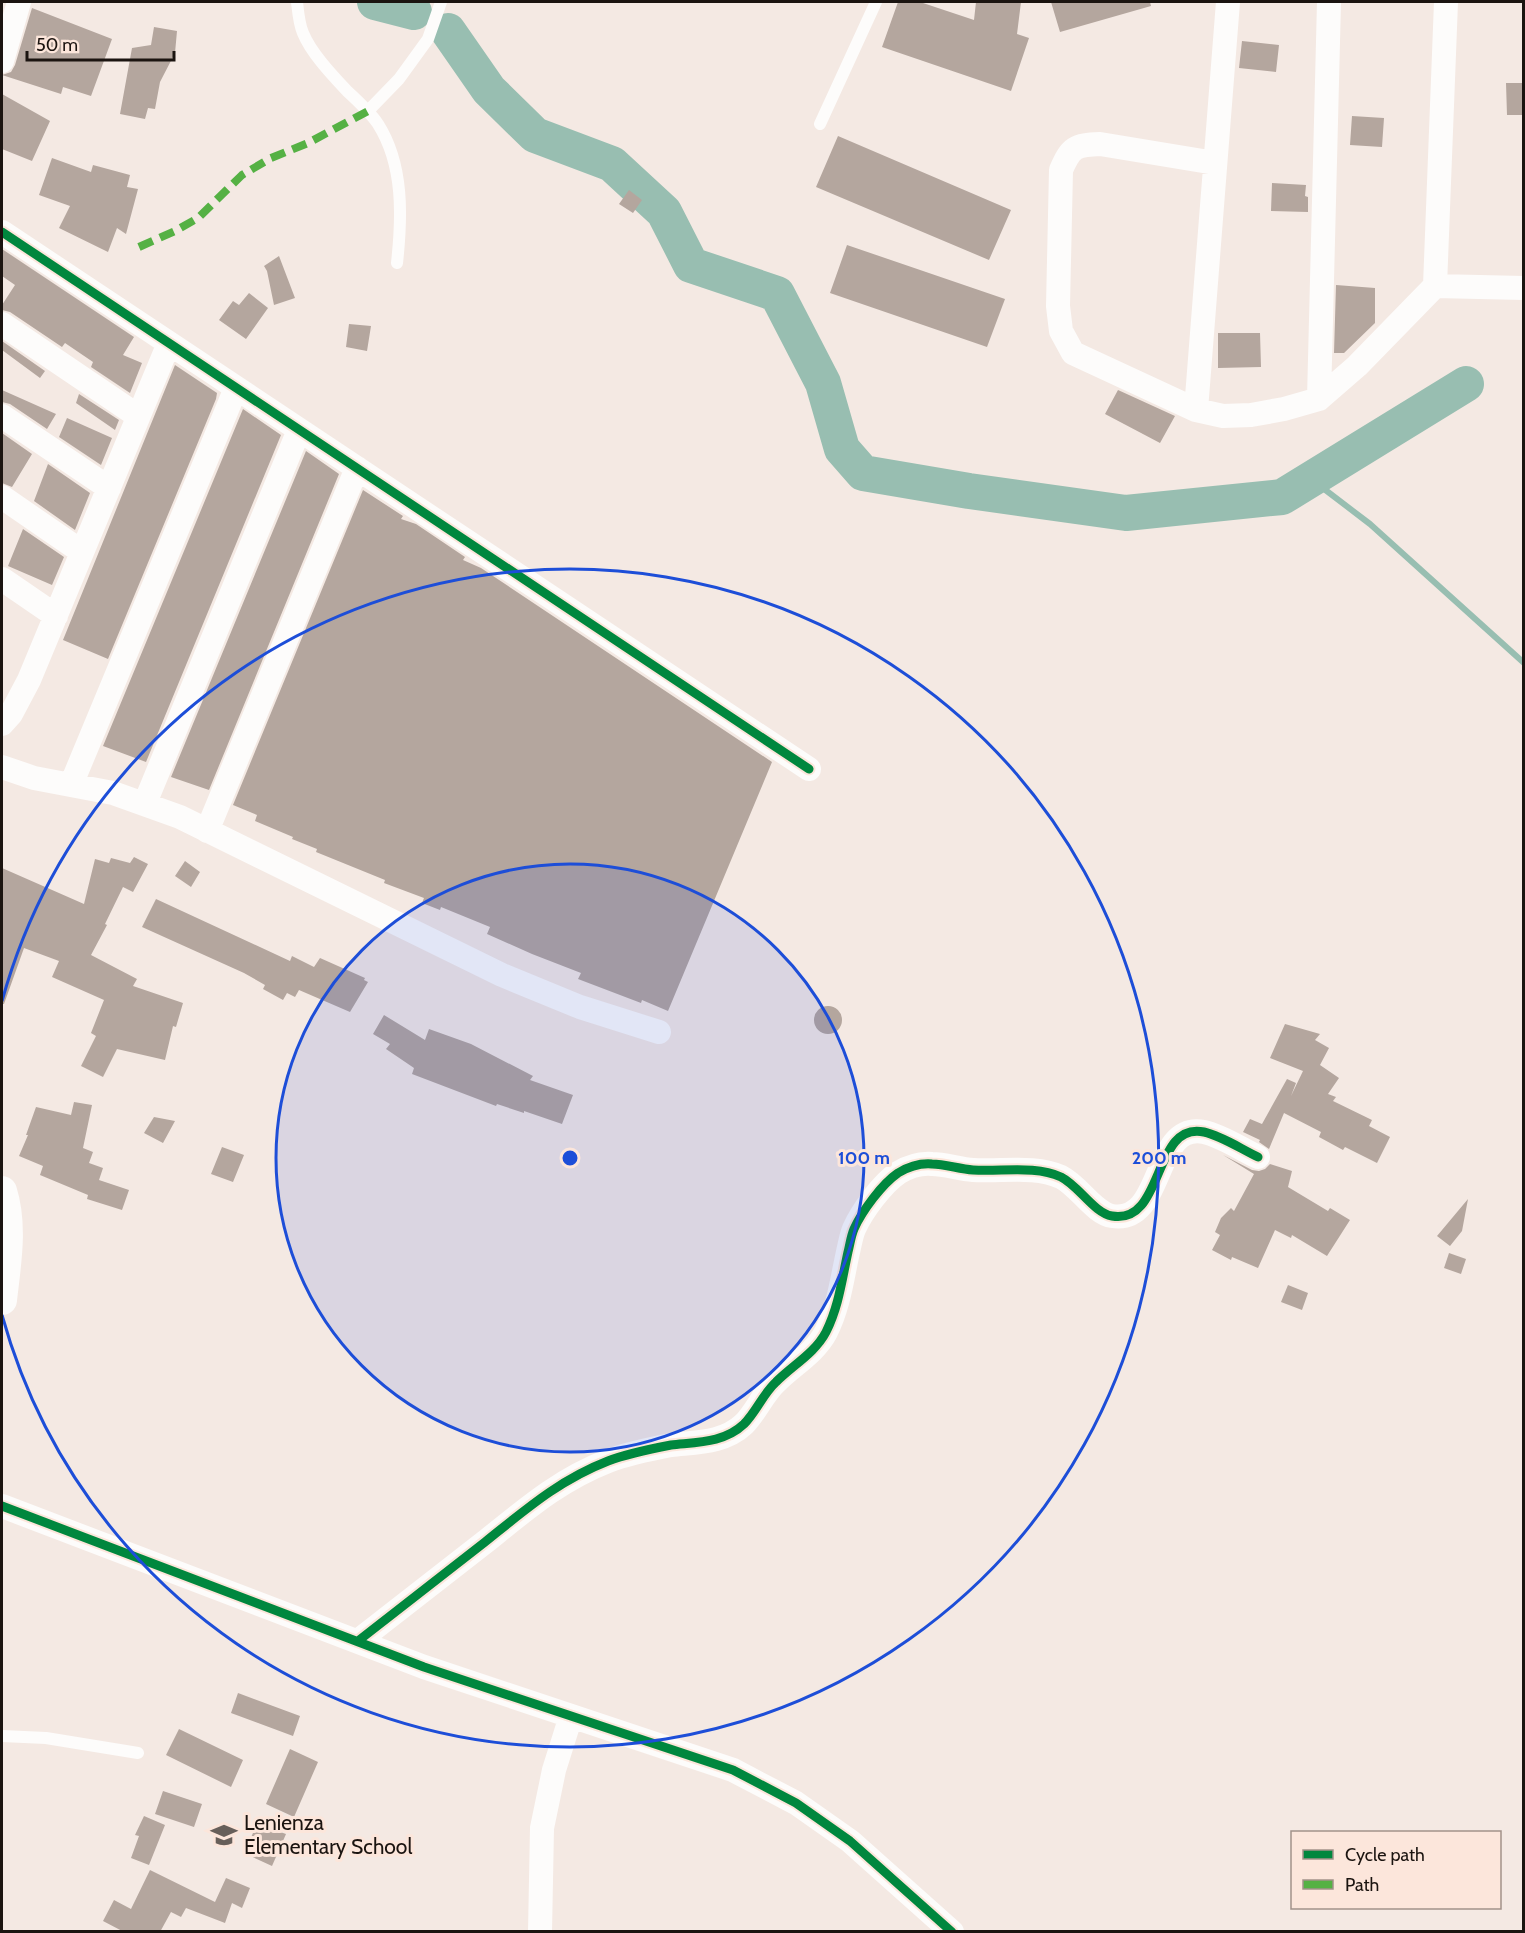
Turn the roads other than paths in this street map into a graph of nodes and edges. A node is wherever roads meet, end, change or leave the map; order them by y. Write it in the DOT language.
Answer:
graph roads {
  1 [pos="297,2"];
  2 [pos="441,2"];
  3 [pos="876,2"];
  4 [pos="1228,2"];
  5 [pos="1329,2"];
  6 [pos="1446,2"];
  7 [pos="18,5"];
  8 [pos="2,61"];
  9 [pos="368,111"];
  10 [pos="820,124"];
  11 [pos="1215,163"];
  12 [pos="2,232"];
  13 [pos="397,262"];
  14 [pos="1435,286"];
  15 [pos="1524,288"];
  16 [pos="2,324"];
  17 [pos="169,343"];
  18 [pos="236,388"];
  19 [pos="1319,399"];
  20 [pos="1196,410"];
  21 [pos="2,416"];
  22 [pos="138,416"];
  23 [pos="300,430"];
  24 [pos="357,468"];
  25 [pos="109,488"];
  26 [pos="2,498"];
  27 [pos="82,552"];
  28 [pos="2,579"];
  29 [pos="56,616"];
  30 [pos="2,724"];
  31 [pos="2,767"];
  32 [pos="809,769"];
  33 [pos="71,785"];
  34 [pos="145,803"];
  35 [pos="207,831"];
  36 [pos="659,1032"];
  37 [pos="1258,1156"];
  38 [pos="2,1191"];
  39 [pos="2,1300"];
  40 [pos="2,1506"];
  41 [pos="358,1641"];
  42 [pos="571,1716"];
  43 [pos="2,1736"];
  44 [pos="138,1753"];
  45 [pos="540,1932"];
  46 [pos="952,1932"];
  1 -- 9 [label="lane"];
  2 -- 9 [label="lane"];
  3 -- 10 [label="lane"];
  4 -- 11 [label="street"];
  5 -- 19 [label="street"];
  6 -- 14 [label="street"];
  7 -- 8 [label="street"];
  9 -- 13 [label="lane"];
  11 -- 20 [label="street"];
  11 -- 20 [label="street"];
  12 -- 17 [label="street"];
  14 -- 15 [label="street"];
  14 -- 19 [label="street"];
  16 -- 22 [label="street"];
  17 -- 18 [label="street"];
  17 -- 22 [label="street"];
  18 -- 23 [label="street"];
  18 -- 33 [label="street"];
  19 -- 20 [label="street"];
  21 -- 25 [label="street"];
  22 -- 25 [label="street"];
  23 -- 24 [label="street"];
  23 -- 34 [label="street"];
  24 -- 32 [label="street"];
  24 -- 35 [label="street"];
  25 -- 27 [label="street"];
  26 -- 27 [label="street"];
  27 -- 29 [label="street"];
  28 -- 29 [label="street"];
  29 -- 30 [label="street"];
  31 -- 33 [label="street"];
  33 -- 34 [label="street"];
  34 -- 35 [label="street"];
  35 -- 36 [label="street"];
  37 -- 41 [label="street"];
  38 -- 39 [label="street"];
  40 -- 41 [label="street"];
  41 -- 42 [label="street"];
  42 -- 45 [label="street"];
  42 -- 46 [label="street"];
  43 -- 44 [label="lane"];
}
